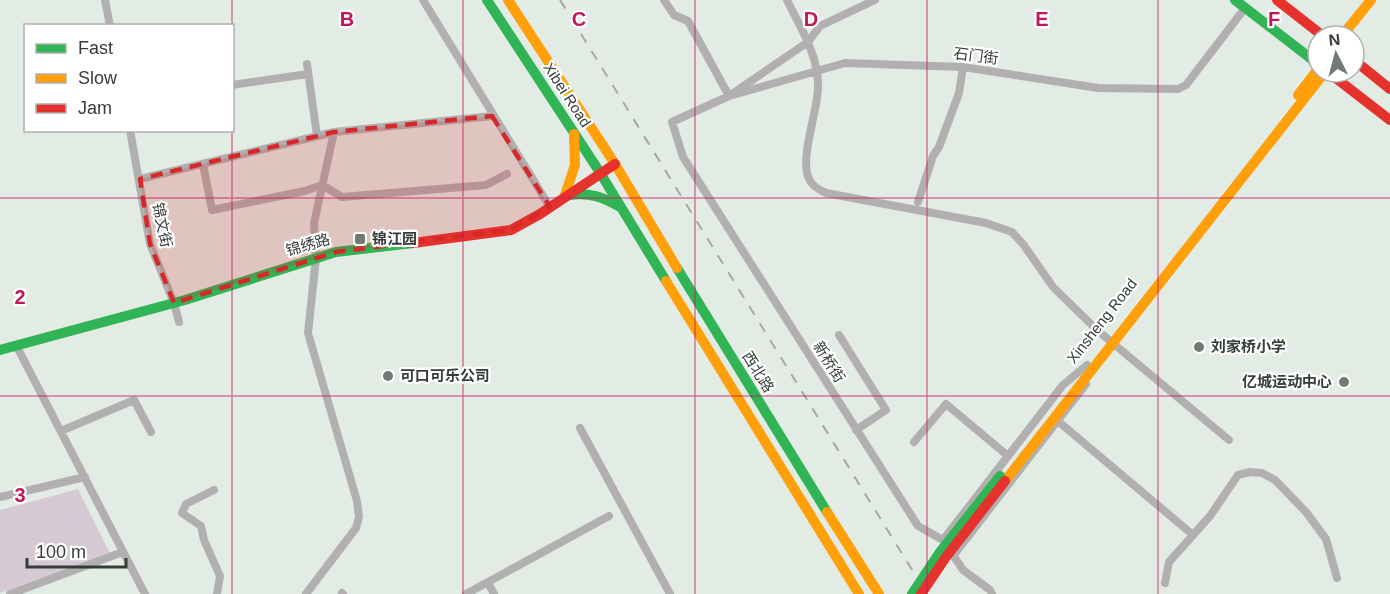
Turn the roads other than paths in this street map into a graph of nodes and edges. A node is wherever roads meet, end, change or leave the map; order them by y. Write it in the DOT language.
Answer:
graph roads {
  1 [pos="105,0"];
  2 [pos="423,0"];
  3 [pos="488,0"];
  4 [pos="508,0"];
  5 [pos="664,0"];
  6 [pos="787,0"];
  7 [pos="875,0"];
  8 [pos="1235,0"];
  9 [pos="1277,0"];
  10 [pos="1371,0"];
  11 [pos="1245,8"];
  12 [pos="110,24"];
  13 [pos="1308,24"];
  14 [pos="1352,24"];
  15 [pos="808,42"];
  16 [pos="1306,55"];
  17 [pos="307,64"];
  18 [pos="963,67"];
  19 [pos="1366,70"];
  20 [pos="816,72"];
  21 [pos="308,74"];
  22 [pos="1307,84"];
  23 [pos="1317,84"];
  24 [pos="1343,84"];
  25 [pos="234,85"];
  26 [pos="1390,89"];
  27 [pos="729,96"];
  28 [pos="492,116"];
  29 [pos="1390,120"];
  30 [pos="672,122"];
  31 [pos="573,131"];
  32 [pos="130,132"];
  33 [pos="334,132"];
  34 [pos="317,136"];
  35 [pos="203,164"];
  36 [pos="615,164"];
  37 [pos="601,173"];
  38 [pos="507,174"];
  39 [pos="140,179"];
  40 [pos="322,185"];
  41 [pos="564,196"];
  42 [pos="918,202"];
  43 [pos="550,207"];
  44 [pos="621,207"];
  45 [pos="316,258"];
  46 [pos="174,303"];
  47 [pos="179,322"];
  48 [pos="839,335"];
  49 [pos="1110,341"];
  50 [pos="16,345"];
  51 [pos="0,350"];
  52 [pos="1089,367"];
  53 [pos="1059,422"];
  54 [pos="580,428"];
  55 [pos="61,430"];
  56 [pos="856,430"];
  57 [pos="151,432"];
  58 [pos="1228,440"];
  59 [pos="914,442"];
  60 [pos="1008,456"];
  61 [pos="85,477"];
  62 [pos="1003,478"];
  63 [pos="214,489"];
  64 [pos="0,497"];
  65 [pos="609,516"];
  66 [pos="1193,535"];
  67 [pos="943,540"];
  68 [pos="123,552"];
  69 [pos="953,556"];
  70 [pos="1337,578"];
  71 [pos="488,583"];
  72 [pos="1165,583"];
  73 [pos="10,594"];
  74 [pos="145,594"];
  75 [pos="217,594"];
  76 [pos="306,594"];
  77 [pos="466,594"];
  78 [pos="494,594"];
  79 [pos="670,594"];
  80 [pos="859,594"];
  81 [pos="879,594"];
  82 [pos="912,594"];
  83 [pos="921,594"];
  84 [pos="992,594"];
  1 -- 12 [label="street"];
  2 -- 28 [label="street"];
  3 -- 31 [label="main road, Xibei Road"];
  4 -- 36 [label="main road, Xibei Road"];
  5 -- 27 [label="street"];
  6 -- 15 [label="street"];
  7 -- 15 [label="street"];
  8 -- 11 [label="main road"];
  9 -- 13 [label="main road"];
  10 -- 14 [label="main road"];
  11 -- 16 [label="main road"];
  11 -- 18 [label="street, 石门街"];
  15 -- 20 [label="street"];
  15 -- 27 [label="street"];
  17 -- 21 [label="street"];
  18 -- 20 [label="street, 石门街"];
  18 -- 42 [label="street"];
  19 -- 26 [label="main road"];
  20 -- 27 [label="street, 石门街"];
  20 -- 49 [label="street"];
  21 -- 25 [label="street"];
  21 -- 34 [label="street"];
  22 -- 49 [label="main road, Xinsheng Road"];
  23 -- 49 [label="main road, Xinsheng Road"];
  24 -- 29 [label="main road"];
  27 -- 30 [label="street, 石门街"];
  28 -- 33 [label="street"];
  28 -- 43 [label="street"];
  30 -- 56 [label="street, 新桥街"];
  31 -- 37 [label="main road, Xibei Road"];
  31 -- 41 [label="main road"];
  32 -- 39 [label="street, 锦文街"];
  33 -- 34 [label="street"];
  33 -- 40 [label="street"];
  34 -- 35 [label="street"];
  35 -- 39 [label="street"];
  35 -- 40 [label="street"];
  36 -- 37 [label="main road, 锦绣路"];
  36 -- 81 [label="main road, 西北路"];
  37 -- 41 [label="main road, 锦绣路"];
  37 -- 44 [label="main road, Xibei Road"];
  38 -- 40 [label="street"];
  39 -- 46 [label="street, 锦文街"];
  40 -- 45 [label="street"];
  41 -- 43 [label="main road, 锦绣路"];
  41 -- 44 [label="main road"];
  43 -- 45 [label="main road, 锦绣路"];
  44 -- 80 [label="main road"];
  45 -- 46 [label="main road, 锦绣路"];
  45 -- 76 [label="street"];
  46 -- 47 [label="street, 锦文街"];
  46 -- 50 [label="main road, 锦绣路"];
  48 -- 56 [label="street"];
  49 -- 52 [label="main road, Xinsheng Road"];
  49 -- 58 [label="street"];
  50 -- 51 [label="main road, 锦绣路"];
  50 -- 55 [label="street"];
  52 -- 53 [label="street"];
  52 -- 60 [label="street"];
  52 -- 62 [label="main road, Xinsheng Road"];
  53 -- 66 [label="street"];
  53 -- 69 [label="street"];
  54 -- 79 [label="street"];
  55 -- 57 [label="street"];
  55 -- 61 [label="street"];
  56 -- 67 [label="street, 新桥街"];
  59 -- 60 [label="street"];
  60 -- 67 [label="street"];
  61 -- 64 [label="street"];
  61 -- 68 [label="street"];
  62 -- 82 [label="main road, Xinsheng Road, bridge"];
  62 -- 83 [label="main road, Xinsheng Road, bridge"];
  63 -- 75 [label="street"];
  65 -- 71 [label="street"];
  66 -- 70 [label="street"];
  66 -- 72 [label="street"];
  67 -- 69 [label="street, 新桥街"];
  68 -- 73 [label="street"];
  68 -- 74 [label="street"];
  69 -- 84 [label="street, 新桥街"];
  71 -- 77 [label="street"];
  71 -- 78 [label="street"];
}
